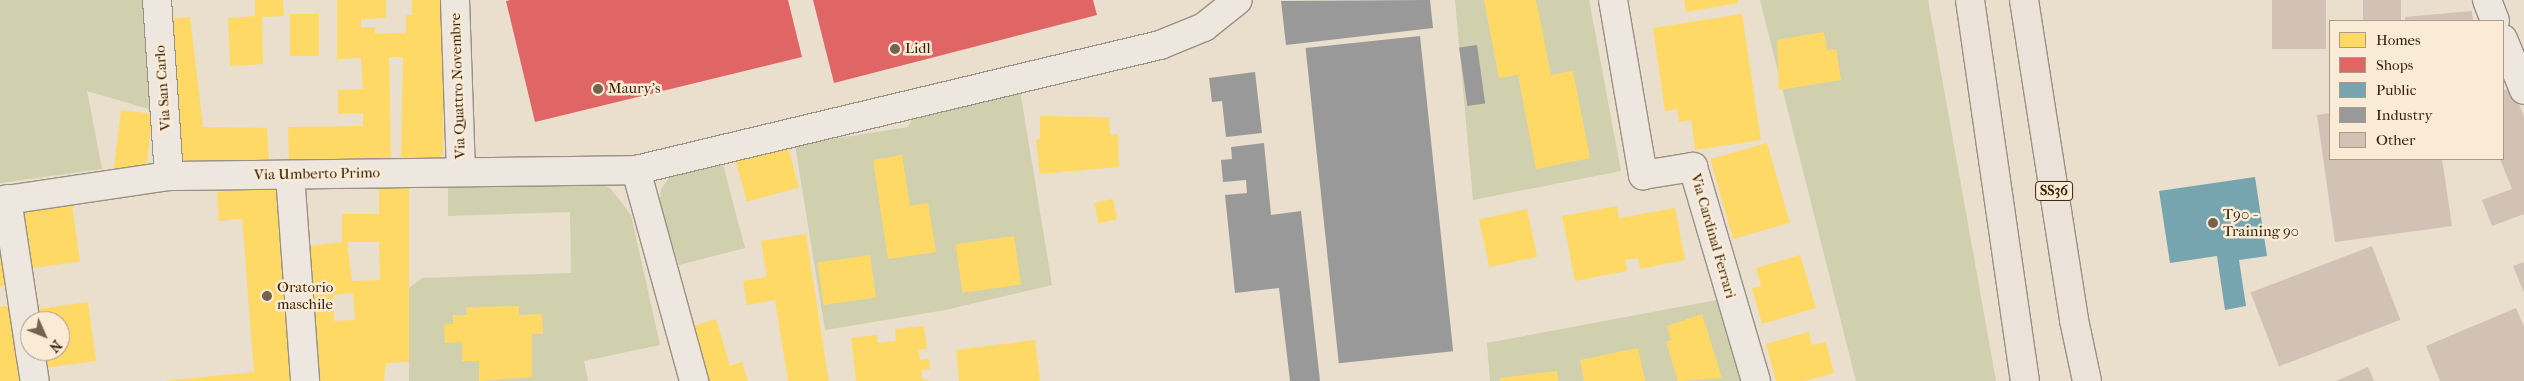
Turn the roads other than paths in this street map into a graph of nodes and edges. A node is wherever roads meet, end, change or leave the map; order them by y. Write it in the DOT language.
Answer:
graph roads {
  1 [pos="157,0"];
  2 [pos="455,0"];
  3 [pos="1238,0"];
  4 [pos="1612,0"];
  5 [pos="1970,0"];
  6 [pos="2024,0"];
  7 [pos="2487,0"];
  8 [pos="2496,20"];
  9 [pos="2504,41"];
  10 [pos="2524,90"];
  11 [pos="636,170"];
  12 [pos="461,171"];
  13 [pos="290,174"];
  14 [pos="169,176"];
  15 [pos="4,200"];
  16 [pos="23,311"];
  17 [pos="31,361"];
  18 [pos="34,381"];
  19 [pos="305,381"];
  20 [pos="694,381"];
  21 [pos="1756,381"];
  22 [pos="2025,381"];
  23 [pos="2087,381"];
  1 -- 14 [label="street, Via San Carlo"];
  2 -- 12 [label="street, Via Quattro Novembre"];
  3 -- 11 [label="street, Via Umberto Primo"];
  4 -- 21 [label="street, Via Cardinal Ferrari"];
  5 -- 22 [label="highway"];
  6 -- 23 [label="highway, SS36"];
  7 -- 8 [label="street"];
  9 -- 10 [label="street"];
  11 -- 12 [label="street, Via Umberto Primo"];
  11 -- 20 [label="street"];
  12 -- 13 [label="street, Via Umberto Primo"];
  13 -- 14 [label="street, Via Umberto Primo"];
  13 -- 19 [label="street"];
  14 -- 15 [label="street, Via Umberto Primo"];
  15 -- 16 [label="street"];
  17 -- 18 [label="street"];
}
